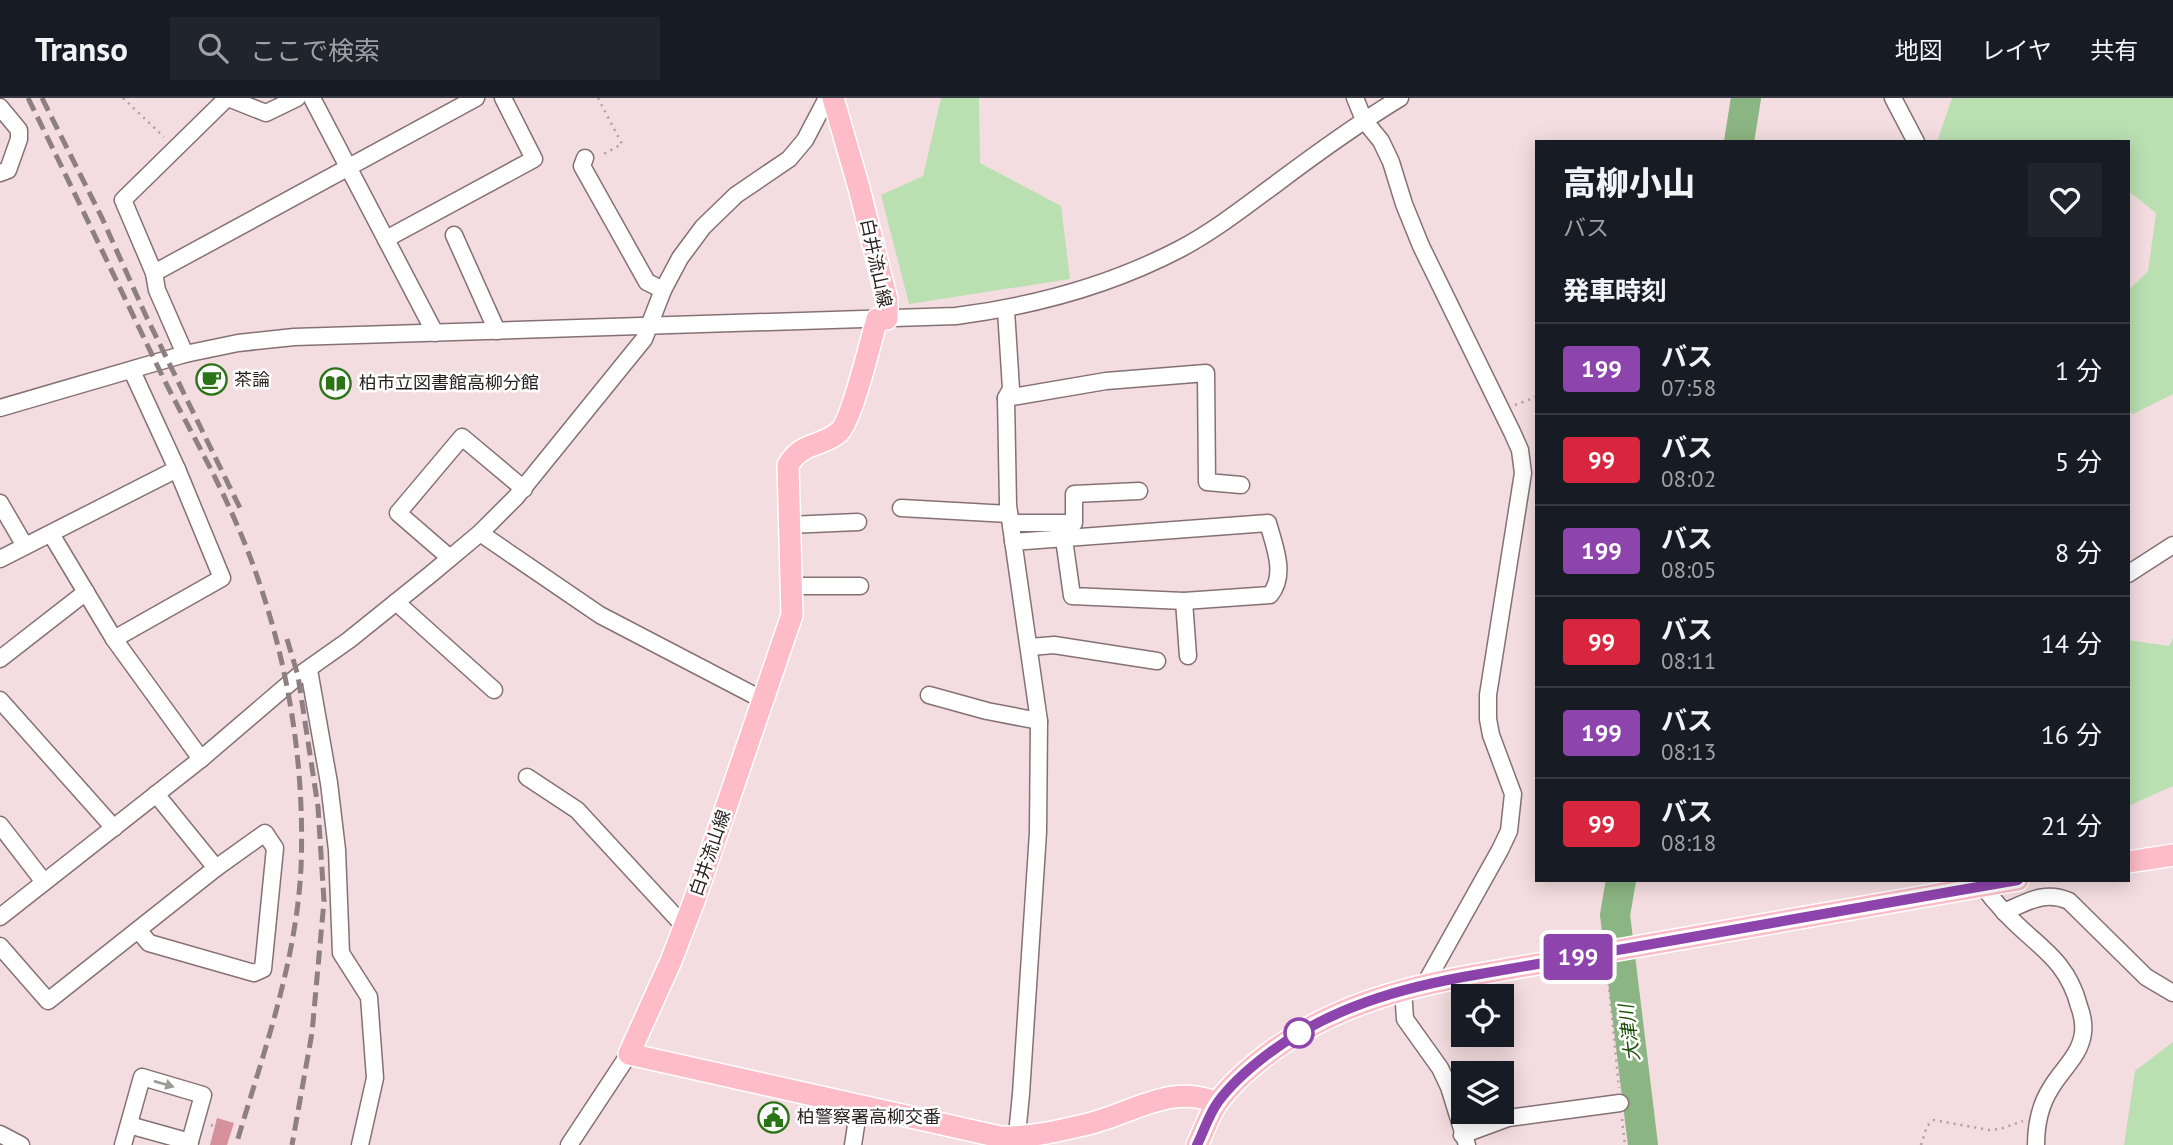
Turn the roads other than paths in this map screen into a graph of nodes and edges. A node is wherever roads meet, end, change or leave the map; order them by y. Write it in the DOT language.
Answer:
graph roads {
  1 [pos="228,98"];
  2 [pos="297,98"];
  3 [pos="312,98"];
  4 [pos="476,98"];
  5 [pos="502,98"];
  6 [pos="827,98"];
  7 [pos="833,98"];
  8 [pos="1355,98"];
  9 [pos="1400,98"];
  10 [pos="1893,98"];
  11 [pos="0,107"];
  12 [pos="1364,120"];
  13 [pos="1915,140"];
  14 [pos="584,162"];
  15 [pos="347,167"];
  16 [pos="4,172"];
  17 [pos="0,186"];
  18 [pos="454,235"];
  19 [pos="386,239"];
  20 [pos="154,273"];
  21 [pos="663,290"];
  22 [pos="1006,310"];
  23 [pos="882,319"];
  24 [pos="651,326"];
  25 [pos="497,331"];
  26 [pos="435,333"];
  27 [pos="185,354"];
  28 [pos="132,371"];
  29 [pos="1006,398"];
  30 [pos="0,408"];
  31 [pos="177,469"];
  32 [pos="1241,485"];
  33 [pos="524,489"];
  34 [pos="1139,491"];
  35 [pos="0,503"];
  36 [pos="901,508"];
  37 [pos="1010,519"];
  38 [pos="858,522"];
  39 [pos="788,525"];
  40 [pos="480,533"];
  41 [pos="51,534"];
  42 [pos="1064,539"];
  43 [pos="1013,542"];
  44 [pos="2173,545"];
  45 [pos="25,546"];
  46 [pos="450,558"];
  47 [pos="0,559"];
  48 [pos="2130,573"];
  49 [pos="791,586"];
  50 [pos="860,586"];
  51 [pos="86,592"];
  52 [pos="1184,601"];
  53 [pos="396,602"];
  54 [pos="114,639"];
  55 [pos="1030,647"];
  56 [pos="1188,656"];
  57 [pos="0,659"];
  58 [pos="1157,661"];
  59 [pos="309,670"];
  60 [pos="494,690"];
  61 [pos="929,695"];
  62 [pos="0,700"];
  63 [pos="763,700"];
  64 [pos="1039,721"];
  65 [pos="201,759"];
  66 [pos="527,778"];
  67 [pos="156,794"];
  68 [pos="0,825"];
  69 [pos="114,828"];
  70 [pos="2173,855"];
  71 [pos="2130,862"];
  72 [pos="216,868"];
  73 [pos="44,882"];
  74 [pos="1983,883"];
  75 [pos="2004,912"];
  76 [pos="0,918"];
  77 [pos="684,926"];
  78 [pos="138,930"];
  79 [pos="0,946"];
  80 [pos="1425,984"];
  81 [pos="1403,989"];
  82 [pos="2173,993"];
  83 [pos="629,1054"];
  84 [pos="1217,1103"];
  85 [pos="1620,1103"];
  86 [pos="859,1106"];
  87 [pos="129,1125"];
  88 [pos="0,1134"];
  89 [pos="1465,1140"];
  90 [pos="1017,1141"];
  91 [pos="189,1143"];
  92 [pos="21,1145"];
  93 [pos="123,1145"];
  94 [pos="360,1145"];
  95 [pos="569,1145"];
  96 [pos="853,1145"];
  97 [pos="1197,1145"];
  98 [pos="2036,1145"];
  1 -- 2 [label="street"];
  1 -- 20 [label="street"];
  3 -- 15 [label="street"];
  4 -- 15 [label="street"];
  5 -- 19 [label="street"];
  6 -- 21 [label="street"];
  7 -- 23 [label="main road, 白井流山線"];
  8 -- 12 [label="street"];
  9 -- 12 [label="street"];
  10 -- 13 [label="street"];
  11 -- 16 [label="street"];
  12 -- 22 [label="street"];
  12 -- 80 [label="street"];
  14 -- 21 [label="street"];
  15 -- 19 [label="street"];
  15 -- 20 [label="street"];
  16 -- 17 [label="street"];
  18 -- 25 [label="street"];
  19 -- 26 [label="street"];
  20 -- 27 [label="street"];
  21 -- 24 [label="street"];
  22 -- 23 [label="street"];
  22 -- 29 [label="street"];
  23 -- 24 [label="street"];
  23 -- 39 [label="main road, 白井流山線"];
  24 -- 25 [label="street"];
  24 -- 33 [label="street"];
  25 -- 26 [label="street"];
  26 -- 27 [label="street"];
  27 -- 28 [label="street"];
  28 -- 30 [label="street"];
  28 -- 31 [label="street"];
  29 -- 32 [label="street"];
  29 -- 37 [label="street"];
  31 -- 41 [label="street"];
  31 -- 54 [label="street"];
  33 -- 40 [label="street"];
  33 -- 46 [label="street"];
  34 -- 37 [label="street"];
  35 -- 45 [label="street"];
  36 -- 37 [label="street"];
  37 -- 43 [label="street"];
  38 -- 39 [label="street"];
  39 -- 49 [label="main road, 白井流山線"];
  40 -- 46 [label="street"];
  40 -- 63 [label="street"];
  41 -- 45 [label="street"];
  41 -- 51 [label="street"];
  42 -- 43 [label="street"];
  42 -- 52 [label="street"];
  42 -- 52 [label="street"];
  43 -- 55 [label="street"];
  44 -- 48 [label="street"];
  45 -- 47 [label="street"];
  46 -- 53 [label="street"];
  49 -- 50 [label="street"];
  49 -- 63 [label="main road, 白井流山線"];
  51 -- 54 [label="street"];
  51 -- 57 [label="street"];
  52 -- 56 [label="street"];
  53 -- 59 [label="street"];
  53 -- 60 [label="street"];
  54 -- 65 [label="street"];
  55 -- 58 [label="street"];
  55 -- 64 [label="street"];
  59 -- 65 [label="street"];
  59 -- 94 [label="street"];
  61 -- 64 [label="street"];
  62 -- 69 [label="street"];
  63 -- 77 [label="main road, 白井流山線"];
  64 -- 90 [label="street"];
  65 -- 67 [label="street"];
  66 -- 77 [label="street"];
  67 -- 69 [label="street"];
  67 -- 72 [label="street"];
  68 -- 73 [label="street"];
  69 -- 73 [label="street"];
  70 -- 71 [label="main road"];
  72 -- 78 [label="street"];
  72 -- 78 [label="street"];
  73 -- 76 [label="street"];
  74 -- 75 [label="street"];
  74 -- 80 [label="main road"];
  75 -- 82 [label="street"];
  75 -- 98 [label="street"];
  77 -- 83 [label="main road, 白井流山線"];
  78 -- 79 [label="street"];
  80 -- 81 [label="main road"];
  81 -- 84 [label="main road"];
  81 -- 89 [label="street"];
  83 -- 86 [label="main road"];
  83 -- 95 [label="street"];
  84 -- 90 [label="main road"];
  84 -- 97 [label="main road"];
  85 -- 89 [label="street"];
  86 -- 90 [label="main road"];
  86 -- 96 [label="street"];
  87 -- 91 [label="street"];
  87 -- 91 [label="street, one-way"];
  87 -- 93 [label="street"];
  88 -- 92 [label="street"];
}
